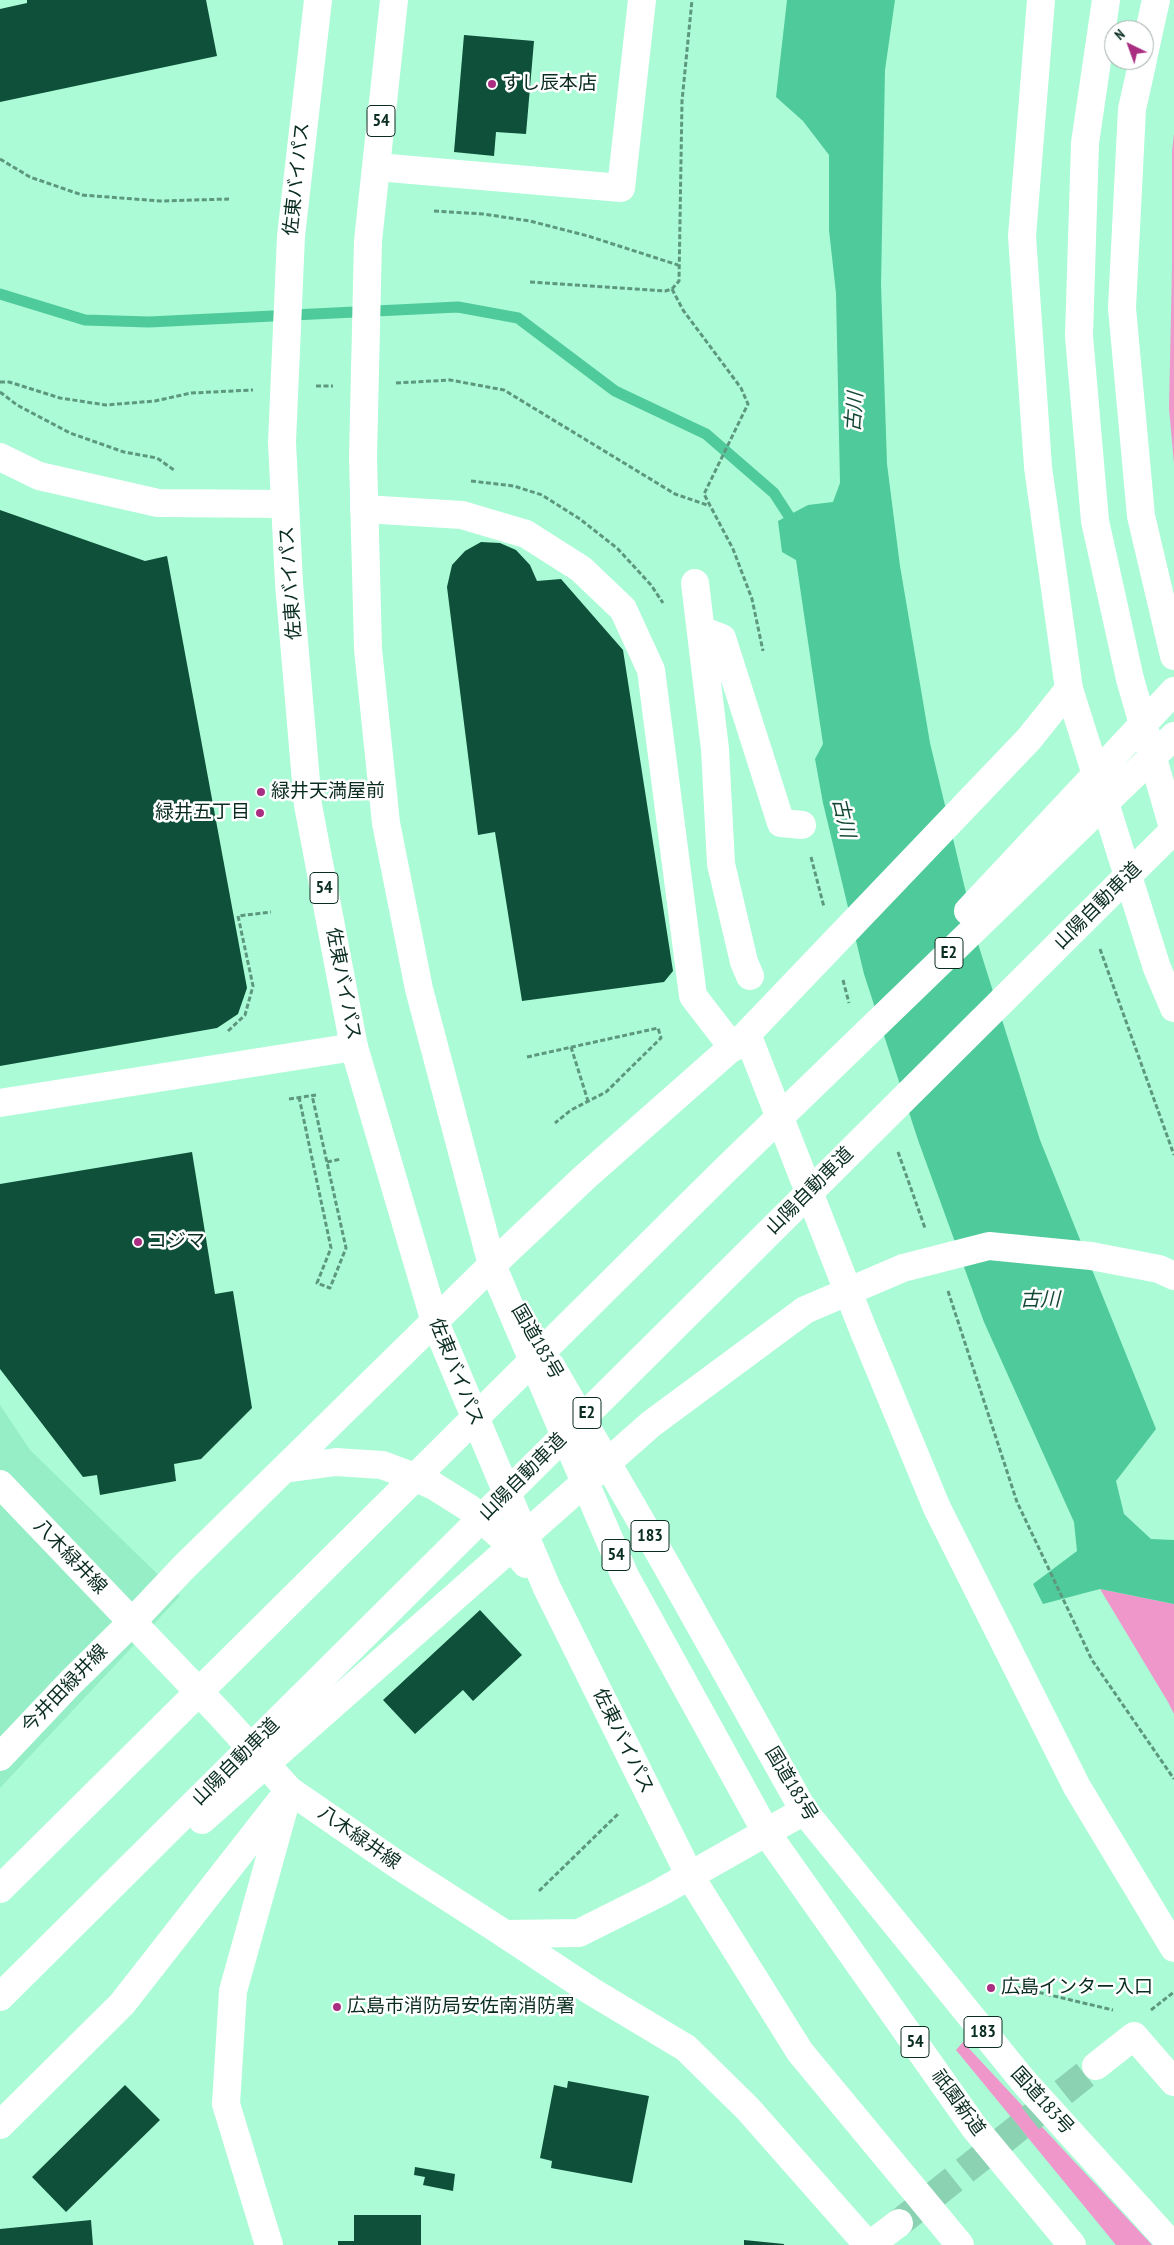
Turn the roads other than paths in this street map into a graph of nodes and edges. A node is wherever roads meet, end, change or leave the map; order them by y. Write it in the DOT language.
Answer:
graph roads {
  1 [pos="318,0"];
  2 [pos="394,0"];
  3 [pos="642,0"];
  4 [pos="1041,0"];
  5 [pos="1106,0"];
  6 [pos="1156,0"];
  7 [pos="1152,20"];
  8 [pos="1141,70"];
  9 [pos="377,167"];
  10 [pos="0,457"];
  11 [pos="285,504"];
  12 [pos="364,509"];
  13 [pos="695,583"];
  14 [pos="701,630"];
  15 [pos="1174,656"];
  16 [pos="1069,689"];
  17 [pos="1174,691"];
  18 [pos="1174,736"];
  19 [pos="802,825"];
  20 [pos="1174,830"];
  21 [pos="750,976"];
  22 [pos="1174,1008"];
  23 [pos="740,1041"];
  24 [pos="354,1047"];
  25 [pos="0,1103"];
  26 [pos="724,1171"];
  27 [pos="492,1265"];
  28 [pos="1174,1276"];
  29 [pos="434,1322"];
  30 [pos="284,1469"];
  31 [pos="0,1484"];
  32 [pos="547,1588"];
  33 [pos="132,1622"];
  34 [pos="0,1757"];
  35 [pos="289,1790"];
  36 [pos="804,1811"];
  37 [pos="766,1832"];
  38 [pos="690,1876"];
  39 [pos="0,1889"];
  40 [pos="505,1934"];
  41 [pos="1174,1948"];
  42 [pos="0,1997"];
  43 [pos="1096,2066"];
  44 [pos="1174,2082"];
  45 [pos="0,2125"];
  46 [pos="900,2223"];
  47 [pos="269,2245"];
  48 [pos="869,2245"];
  49 [pos="960,2245"];
  50 [pos="1072,2245"];
  51 [pos="1172,2245"];
  1 -- 11 [label="main road, 佐東バイパス / 54"];
  2 -- 9 [label="main road, 54"];
  3 -- 9 [label="main road"];
  4 -- 16 [label="main road"];
  5 -- 20 [label="main road"];
  6 -- 7 [label="main road"];
  8 -- 15 [label="main road"];
  9 -- 12 [label="main road, 54"];
  10 -- 11 [label="main road"];
  11 -- 24 [label="main road, 佐東バイパス / 54"];
  12 -- 23 [label="main road"];
  12 -- 27 [label="main road, 54"];
  13 -- 14 [label="main road"];
  14 -- 19 [label="main road"];
  14 -- 21 [label="main road"];
  16 -- 22 [label="main road"];
  16 -- 23 [label="main road, 今井田緑井線"];
  17 -- 26 [label="main road"];
  18 -- 26 [label="main road, E2"];
  20 -- 42 [label="main road, 山陽自動車道 / E2"];
  23 -- 27 [label="main road, 今井田緑井線"];
  23 -- 41 [label="main road"];
  24 -- 25 [label="main road"];
  24 -- 29 [label="main road, 佐東バイパス / 54"];
  26 -- 39 [label="main road, E2"];
  27 -- 29 [label="main road, 今井田緑井線"];
  27 -- 36 [label="main road, 国道183号 / 183"];
  27 -- 37 [label="main road, 54"];
  28 -- 42 [label="main road"];
  29 -- 30 [label="main road, 今井田緑井線"];
  29 -- 32 [label="main road, 佐東バイパス / 54"];
  30 -- 32 [label="main road"];
  30 -- 33 [label="main road, 今井田緑井線"];
  31 -- 33 [label="main road, 八木緑井線"];
  32 -- 38 [label="main road, 佐東バイパス / 54"];
  33 -- 34 [label="main road, 今井田緑井線"];
  33 -- 35 [label="main road, 八木緑井線"];
  35 -- 40 [label="main road, 八木緑井線"];
  35 -- 45 [label="main road"];
  35 -- 47 [label="main road"];
  36 -- 37 [label="main road"];
  36 -- 51 [label="main road, 国道183号 / 183"];
  37 -- 38 [label="main road"];
  37 -- 50 [label="main road, 祇園新道 / 54"];
  38 -- 40 [label="main road"];
  38 -- 49 [label="main road, 54"];
  40 -- 48 [label="main road, 八木緑井線"];
  43 -- 44 [label="main road"];
  46 -- 48 [label="main road"];
}
